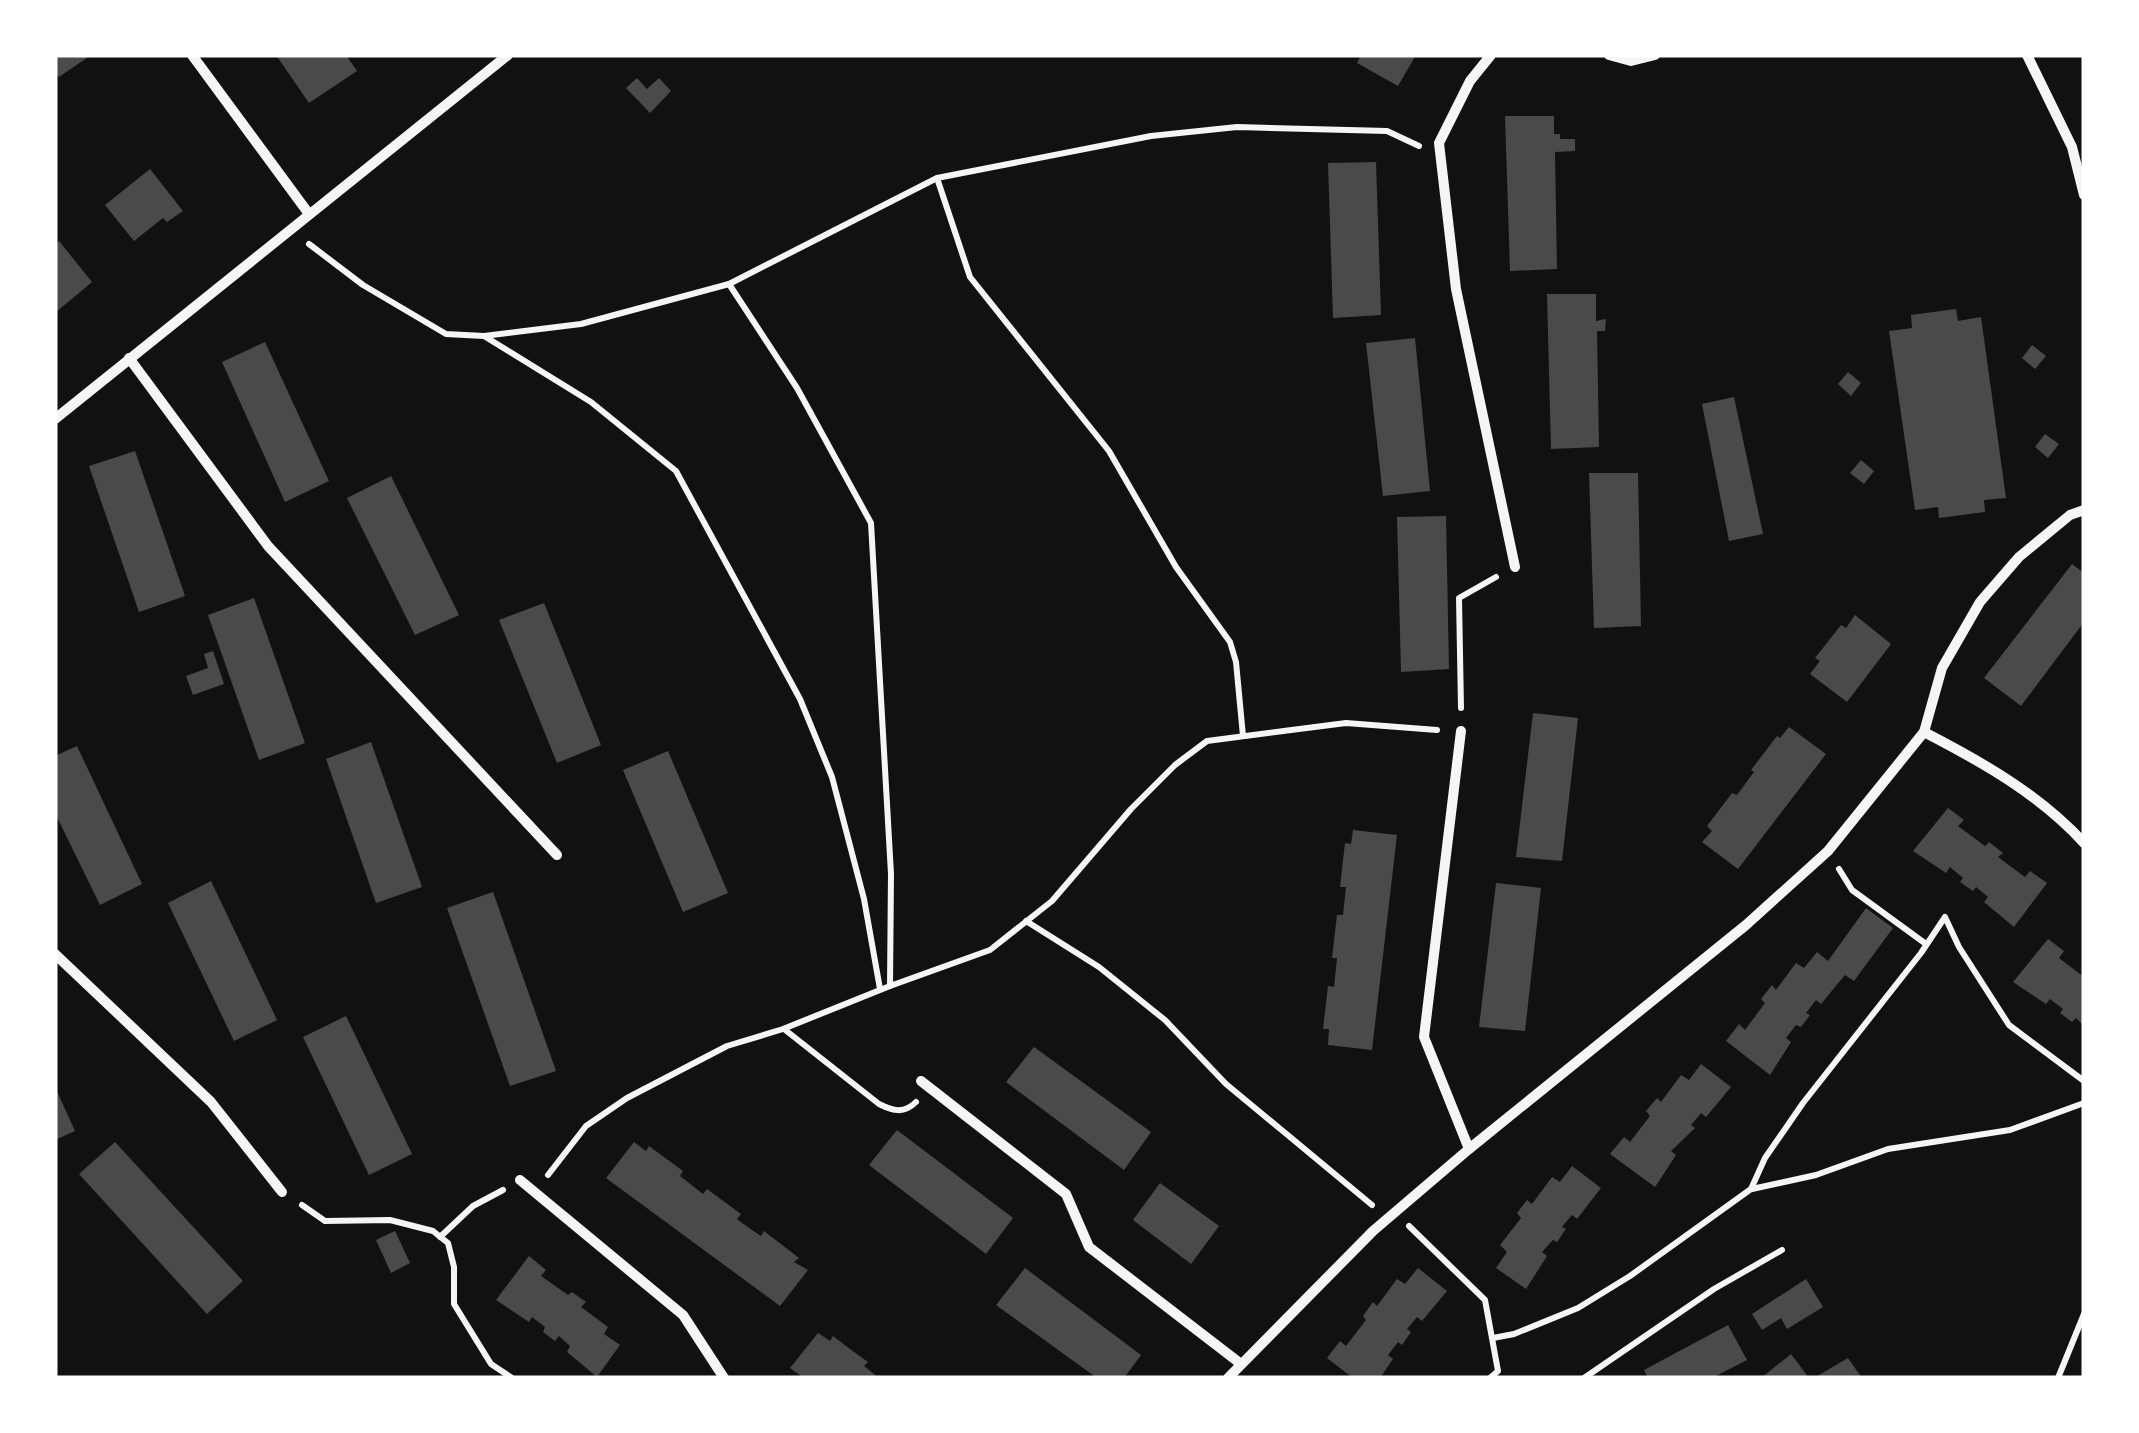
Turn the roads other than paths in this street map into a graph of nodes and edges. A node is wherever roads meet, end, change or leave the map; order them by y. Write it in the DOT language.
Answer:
graph roads {
  1 [pos="192,55"];
  2 [pos="508,55"];
  3 [pos="1491,55"];
  4 [pos="1610,55"];
  5 [pos="1655,55"];
  6 [pos="2027,55"];
  7 [pos="2084,195"];
  8 [pos="309,214"];
  9 [pos="129,358"];
  10 [pos="55,418"];
  11 [pos="2084,510"];
  12 [pos="1515,567"];
  13 [pos="1461,731"];
  14 [pos="1924,732"];
  15 [pos="2082,838"];
  16 [pos="557,854"];
  17 [pos="55,954"];
  18 [pos="926,1084"];
  19 [pos="1469,1149"];
  20 [pos="520,1180"];
  21 [pos="282,1192"];
  22 [pos="1241,1364"];
  23 [pos="724,1378"];
  24 [pos="1228,1378"];
  1 -- 8 [label="street"];
  2 -- 8 [label="street"];
  3 -- 12 [label="street"];
  4 -- 5 [label="street"];
  6 -- 7 [label="street"];
  8 -- 9 [label="street"];
  9 -- 10 [label="street"];
  9 -- 16 [label="street"];
  11 -- 14 [label="street"];
  13 -- 19 [label="street"];
  14 -- 15 [label="street"];
  14 -- 19 [label="street"];
  17 -- 21 [label="street"];
  18 -- 22 [label="street"];
  19 -- 22 [label="street"];
  20 -- 23 [label="street"];
  22 -- 24 [label="street"];
}
